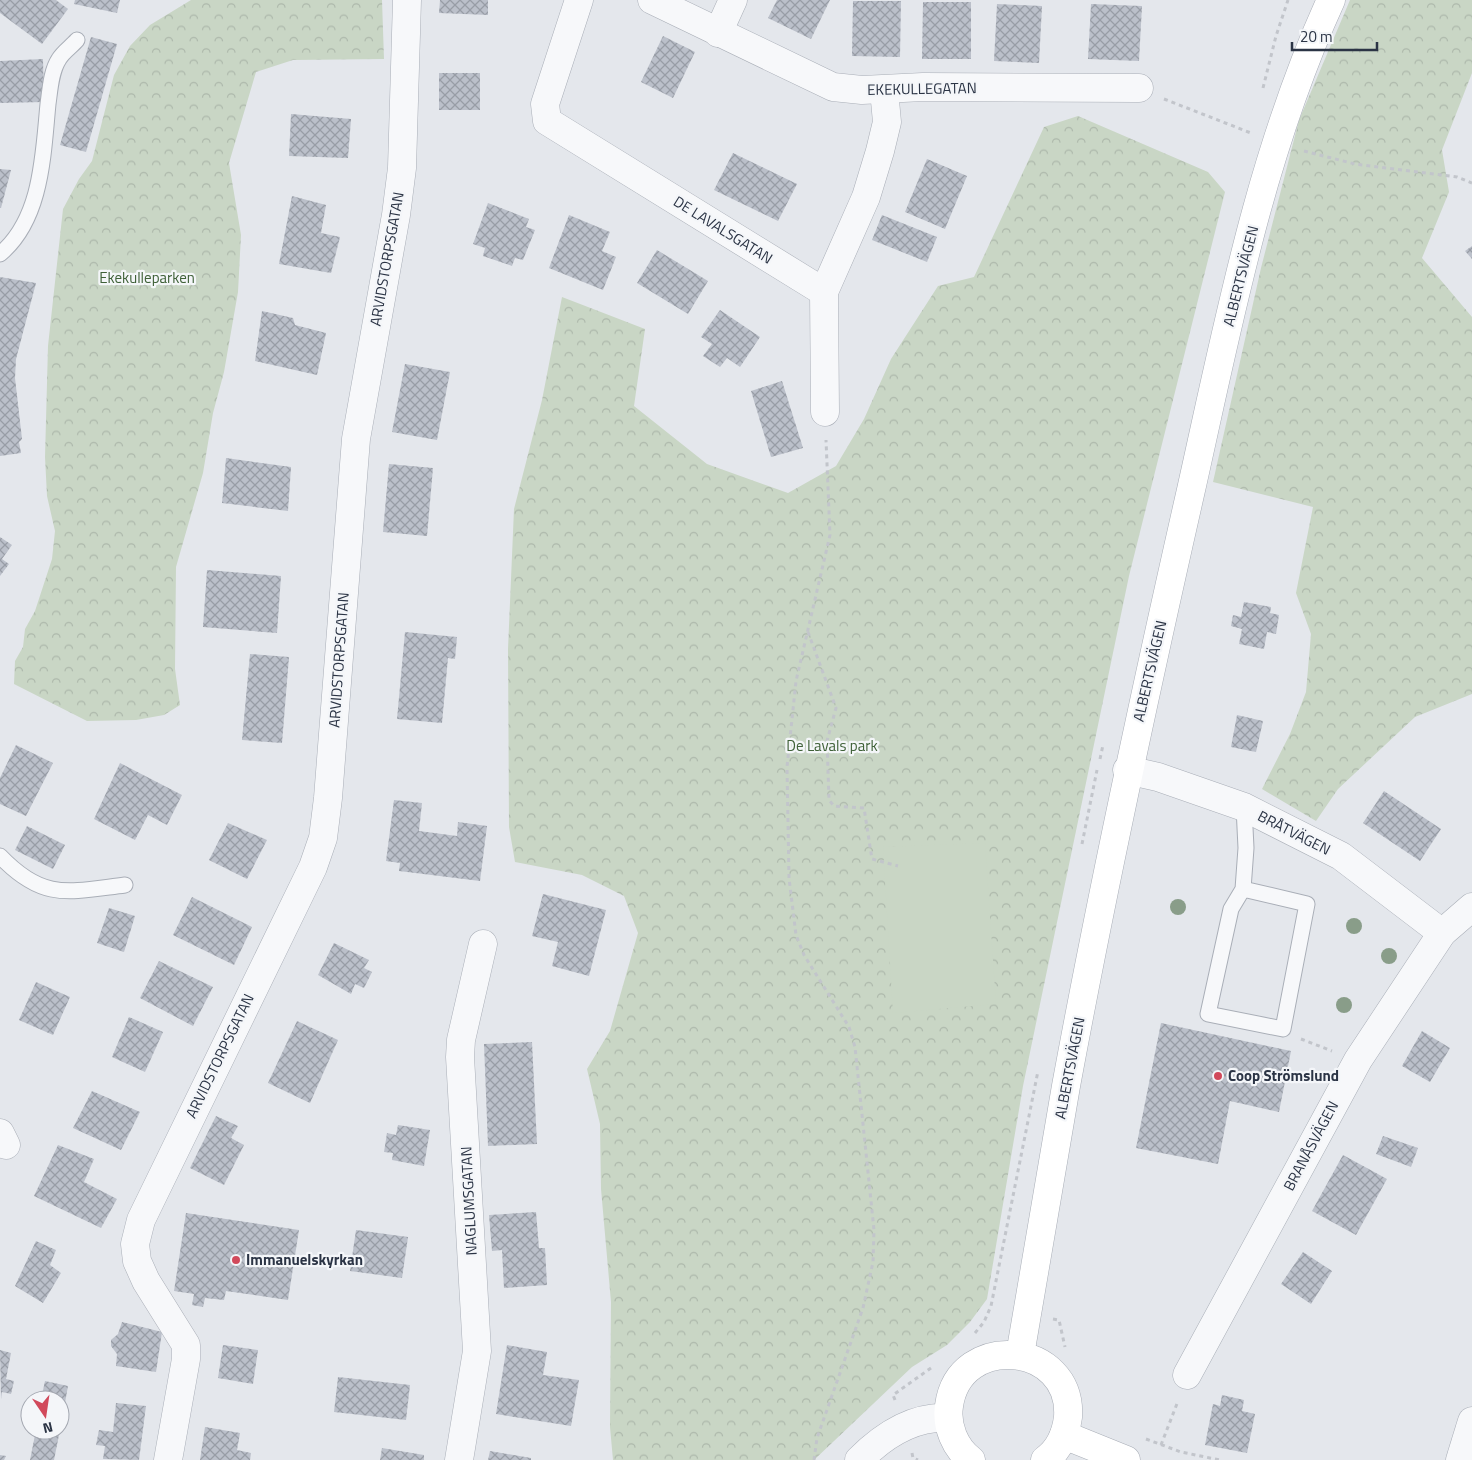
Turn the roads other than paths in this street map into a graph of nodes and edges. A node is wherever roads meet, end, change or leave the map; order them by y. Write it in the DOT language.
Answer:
graph roads {
  1 [pos="407,0"];
  2 [pos="579,0"];
  3 [pos="652,0"];
  4 [pos="733,0"];
  5 [pos="1331,0"];
  6 [pos="718,33"];
  7 [pos="78,40"];
  8 [pos="1139,88"];
  9 [pos="884,90"];
  10 [pos="0,254"];
  11 [pos="824,292"];
  12 [pos="825,412"];
  13 [pos="1127,770"];
  14 [pos="1244,807"];
  15 [pos="0,856"];
  16 [pos="125,885"];
  17 [pos="1243,889"];
  18 [pos="1472,907"];
  19 [pos="1442,933"];
  20 [pos="483,944"];
  21 [pos="1020,1355"];
  22 [pos="1187,1375"];
  23 [pos="948,1418"];
  24 [pos="1472,1421"];
  25 [pos="1064,1435"];
  26 [pos="168,1460"];
  27 [pos="459,1460"];
  28 [pos="860,1460"];
  29 [pos="971,1460"];
  30 [pos="1046,1460"];
  31 [pos="1126,1460"];
  32 [pos="1460,1460"];
  1 -- 26 [label="street, ARVIDSTORPSGATAN"];
  2 -- 11 [label="street, DE LAVALSGATAN"];
  3 -- 6 [label="street, EKEKULLEGATAN"];
  4 -- 6 [label="street"];
  5 -- 13 [label="street, ALBERTSVÄGEN"];
  6 -- 9 [label="street, EKEKULLEGATAN"];
  7 -- 10 [label="lane"];
  8 -- 9 [label="street, EKEKULLEGATAN"];
  9 -- 11 [label="street"];
  11 -- 12 [label="street"];
  13 -- 14 [label="street, BRÅTVÄGEN"];
  13 -- 21 [label="street, ALBERTSVÄGEN"];
  14 -- 17 [label="lane"];
  14 -- 19 [label="street, BRÅTVÄGEN"];
  15 -- 16 [label="lane"];
  17 -- 17 [label="lane"];
  18 -- 19 [label="street, BRANÅSVÄGEN"];
  19 -- 22 [label="street, BRANÅSVÄGEN"];
  20 -- 27 [label="street, NAGLUMSGATAN"];
  21 -- 23 [label="street"];
  21 -- 25 [label="street"];
  23 -- 28 [label="street"];
  23 -- 29 [label="street"];
  24 -- 32 [label="street"];
  25 -- 30 [label="street"];
  25 -- 31 [label="street"];
}
